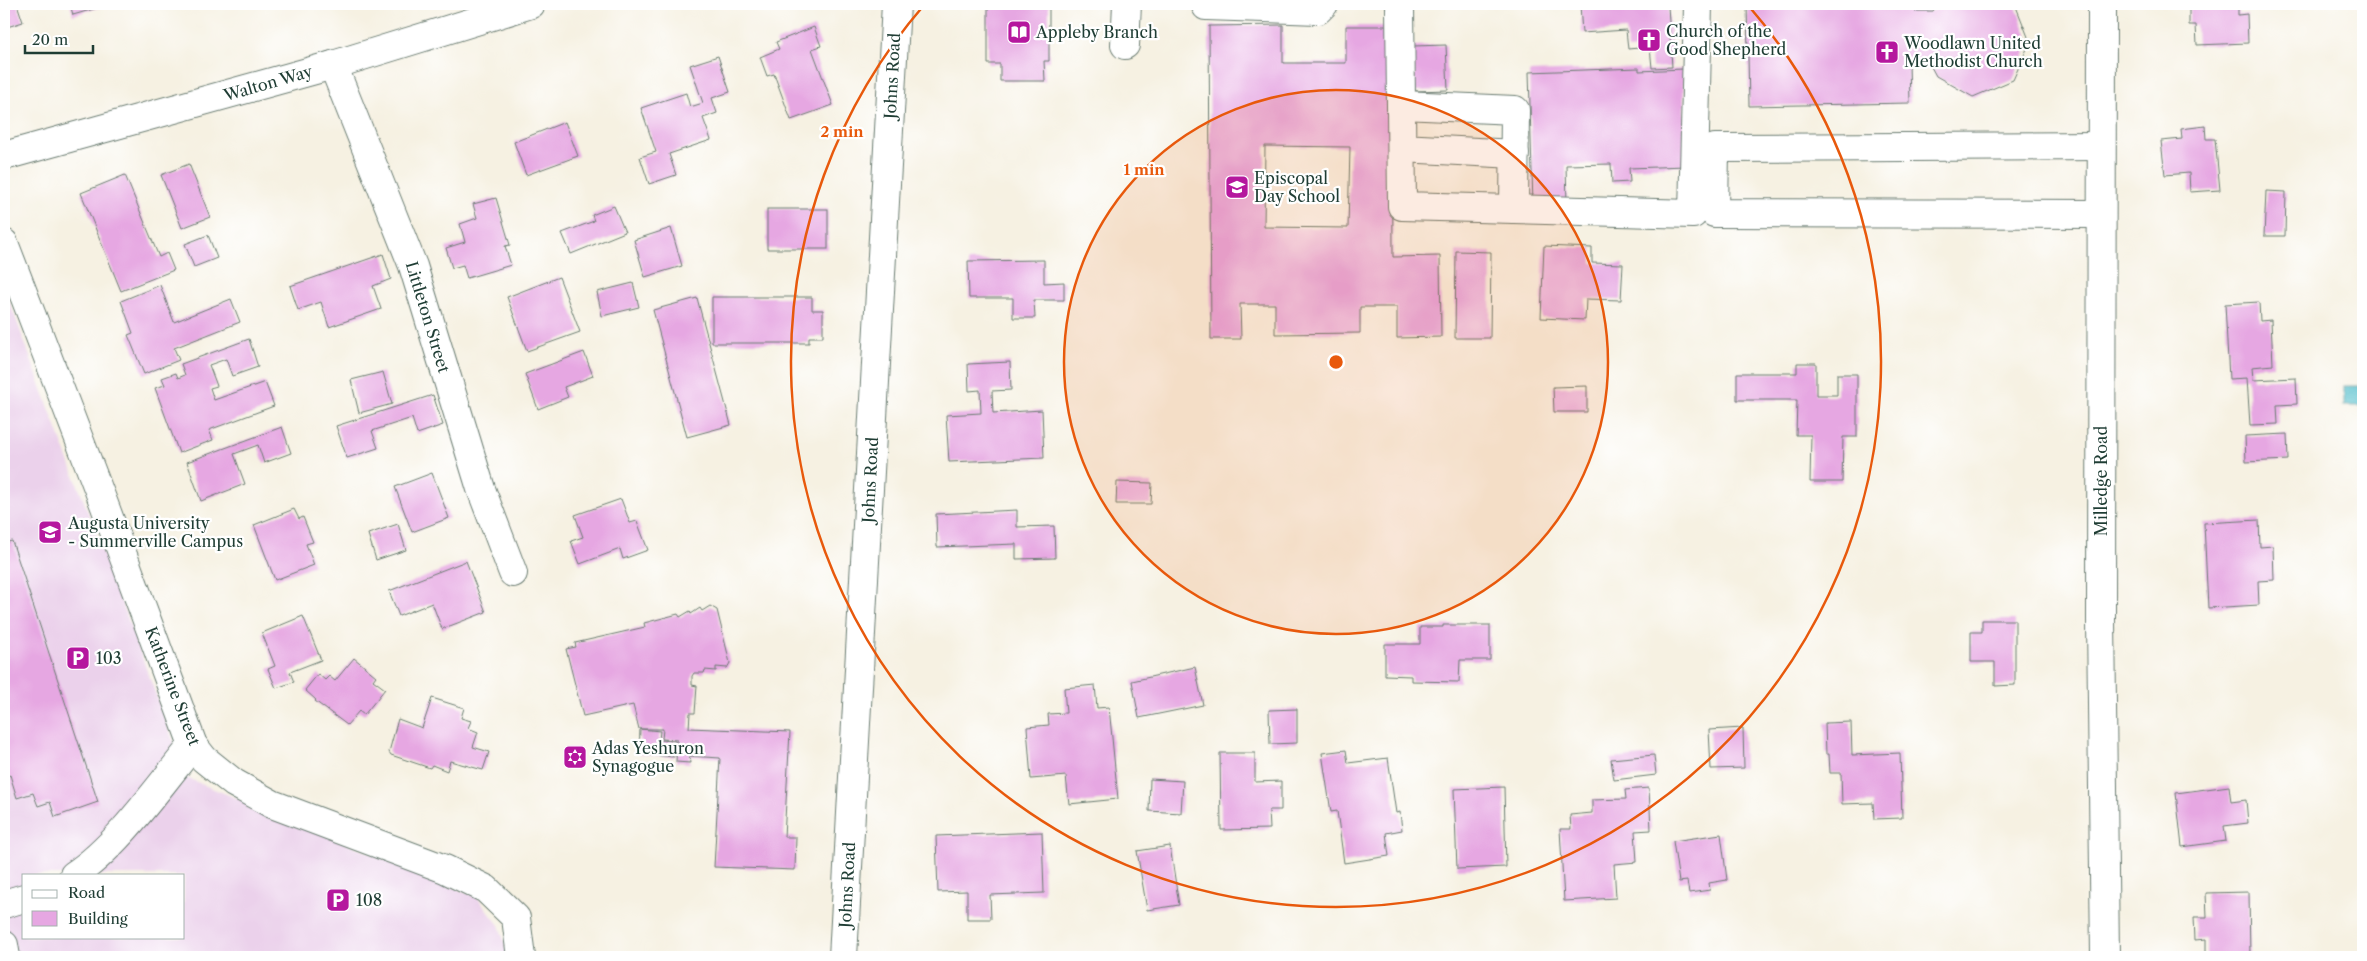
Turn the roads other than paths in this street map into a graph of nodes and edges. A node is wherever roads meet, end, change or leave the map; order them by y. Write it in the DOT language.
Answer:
graph roads {
  1 [pos="532,4"];
  2 [pos="896,4"];
  3 [pos="1127,4"];
  4 [pos="1205,4"];
  5 [pos="1324,4"];
  6 [pos="1400,4"];
  7 [pos="1698,4"];
  8 [pos="2102,4"];
  9 [pos="1125,45"];
  10 [pos="333,65"];
  11 [pos="1402,106"];
  12 [pos="2101,146"];
  13 [pos="1402,148"];
  14 [pos="1515,154"];
  15 [pos="4,156"];
  16 [pos="1514,209"];
  17 [pos="1703,214"];
  18 [pos="2101,214"];
  19 [pos="4,244"];
  20 [pos="513,573"];
  21 [pos="193,745"];
  22 [pos="76,874"];
  23 [pos="22,899"];
  24 [pos="4,904"];
  25 [pos="4,945"];
  26 [pos="6,957"];
  27 [pos="521,957"];
  28 [pos="843,957"];
  29 [pos="2105,957"];
  1 -- 10 [label="street, Walton Way"];
  2 -- 28 [label="street, Johns Road"];
  3 -- 9 [label="street"];
  4 -- 5 [label="street"];
  6 -- 11 [label="street"];
  7 -- 17 [label="street"];
  8 -- 12 [label="street, Milledge Road"];
  10 -- 15 [label="street, Walton Way"];
  10 -- 20 [label="street, Littleton Street"];
  11 -- 13 [label="street"];
  11 -- 14 [label="street"];
  12 -- 17 [label="street"];
  12 -- 18 [label="street, Milledge Road"];
  13 -- 14 [label="street"];
  13 -- 16 [label="street"];
  14 -- 16 [label="street"];
  16 -- 17 [label="street"];
  17 -- 18 [label="street"];
  18 -- 29 [label="street, Milledge Road"];
  19 -- 21 [label="street, Katherine Street"];
  21 -- 22 [label="street"];
  21 -- 27 [label="street, Katherine Street"];
  23 -- 24 [label="street"];
  25 -- 26 [label="street"];
}
